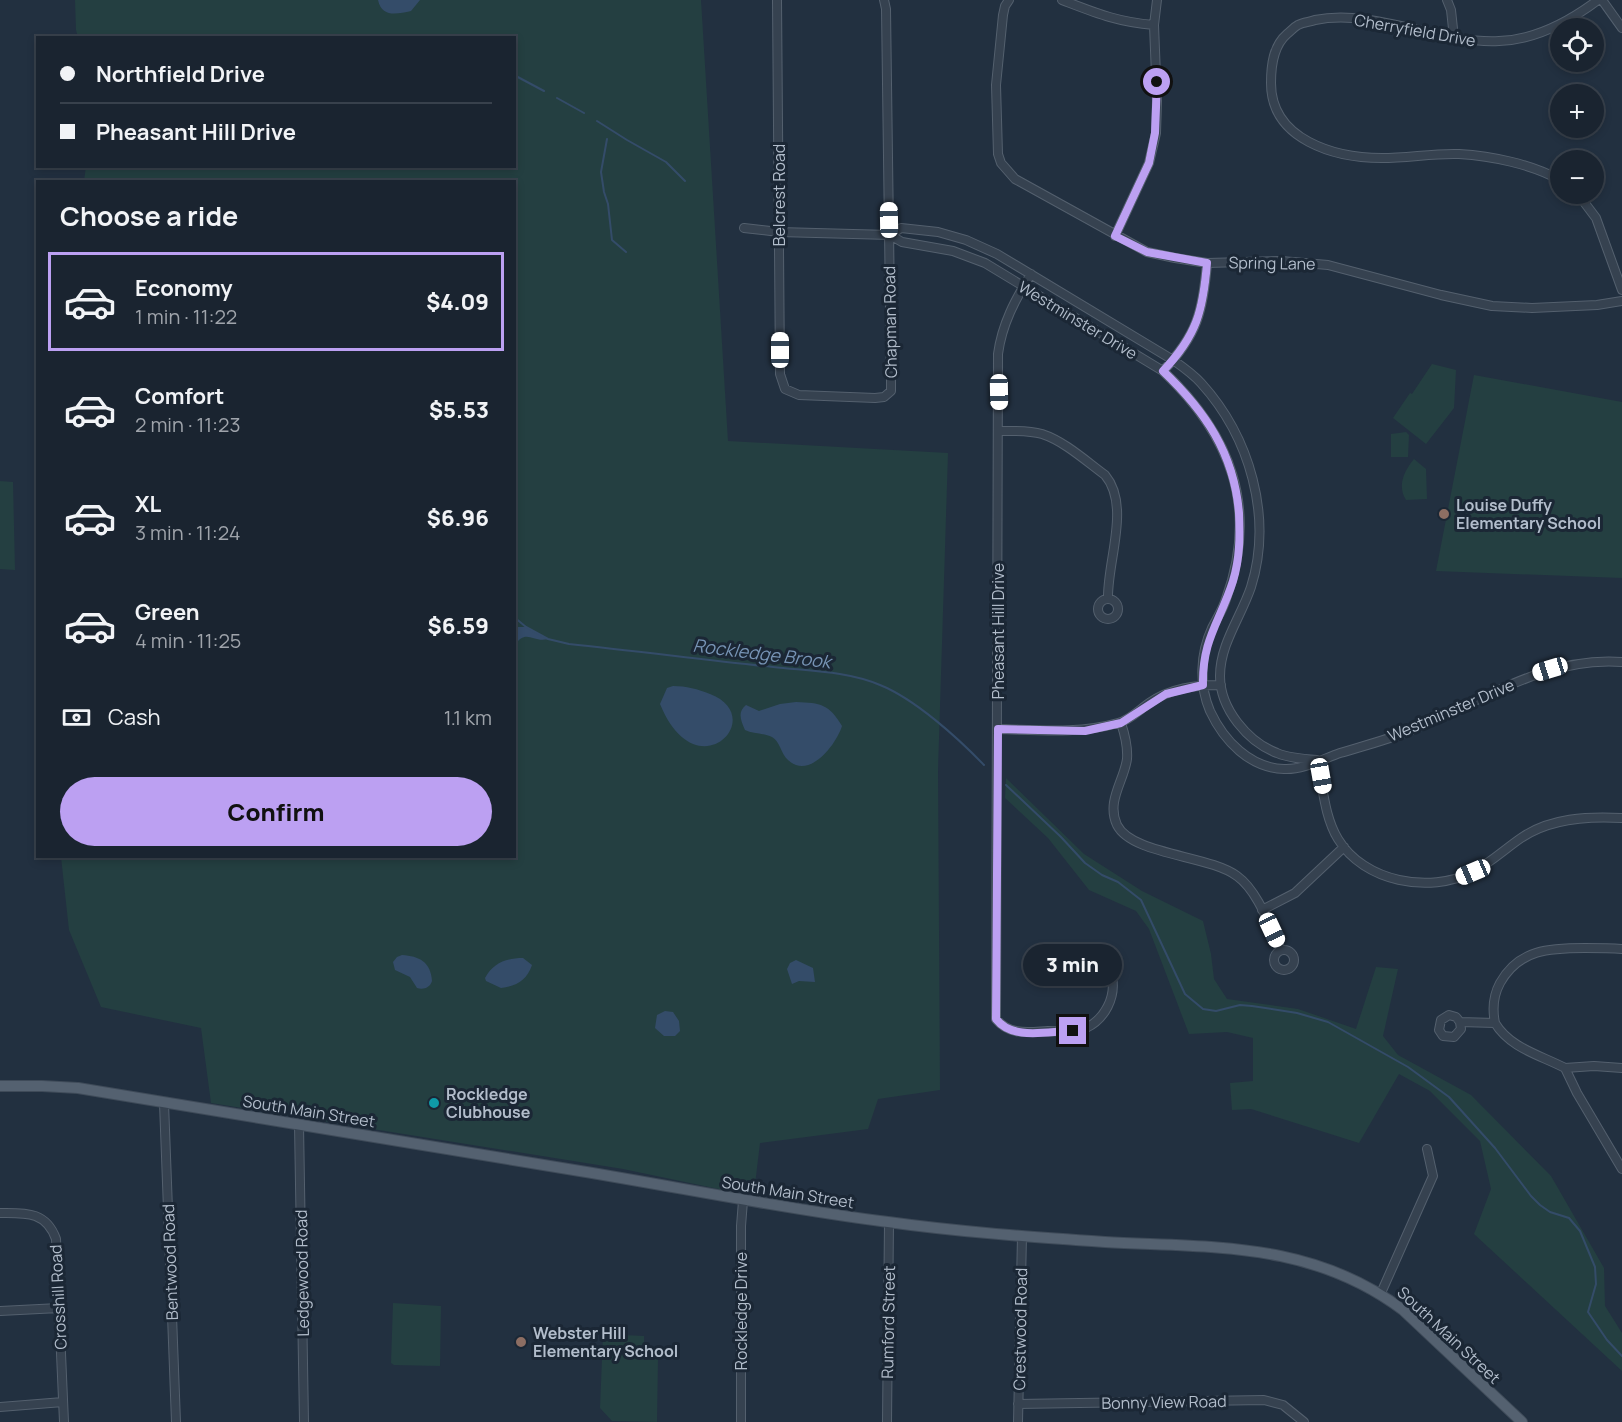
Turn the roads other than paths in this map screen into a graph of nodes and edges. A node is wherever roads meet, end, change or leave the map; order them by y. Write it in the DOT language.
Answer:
graph roads {
  1 [pos="777,0"];
  2 [pos="884,0"];
  3 [pos="1009,0"];
  4 [pos="1062,0"];
  5 [pos="1157,0"];
  6 [pos="1447,0"];
  7 [pos="1600,0"];
  8 [pos="1154,25"];
  9 [pos="1622,28"];
  10 [pos="1454,38"];
  11 [pos="1550,176"];
  12 [pos="1587,204"];
  13 [pos="744,228"];
  14 [pos="779,232"];
  15 [pos="890,235"];
  16 [pos="1115,236"];
  17 [pos="1207,263"];
  18 [pos="1031,274"];
  19 [pos="1023,287"];
  20 [pos="1622,290"];
  21 [pos="1622,301"];
  22 [pos="1173,360"];
  23 [pos="1163,371"];
  24 [pos="784,389"];
  25 [pos="999,430"];
  26 [pos="1108,599"];
  27 [pos="1622,662"];
  28 [pos="1203,685"];
  29 [pos="1221,685"];
  30 [pos="1121,723"];
  31 [pos="998,729"];
  32 [pos="1317,760"];
  33 [pos="1622,818"];
  34 [pos="1344,847"];
  35 [pos="1262,910"];
  36 [pos="1622,949"];
  37 [pos="1281,950"];
  38 [pos="1112,977"];
  39 [pos="1460,1022"];
  40 [pos="1495,1023"];
  41 [pos="1565,1068"];
  42 [pos="1622,1068"];
  43 [pos="0,1086"];
  44 [pos="164,1102"];
  45 [pos="299,1125"];
  46 [pos="1427,1149"];
  47 [pos="1622,1169"];
  48 [pos="743,1201"];
  49 [pos="0,1213"];
  50 [pos="889,1223"];
  51 [pos="1022,1236"];
  52 [pos="1382,1293"];
  53 [pos="59,1308"];
  54 [pos="0,1311"];
  55 [pos="63,1402"];
  56 [pos="1018,1404"];
  57 [pos="0,1407"];
  58 [pos="64,1422"];
  59 [pos="176,1422"];
  60 [pos="304,1422"];
  61 [pos="741,1422"];
  62 [pos="887,1422"];
  63 [pos="1018,1422"];
  64 [pos="1304,1422"];
  65 [pos="1522,1422"];
  1 -- 14 [label="street, Belcrest Road"];
  2 -- 15 [label="street, Chapman Road"];
  3 -- 16 [label="street, Spring Lane"];
  4 -- 8 [label="street"];
  5 -- 8 [label="street"];
  6 -- 10 [label="street"];
  7 -- 9 [label="street"];
  7 -- 10 [label="street, Cherryfield Drive"];
  8 -- 16 [label="street"];
  10 -- 11 [label="street, Cherryfield Drive"];
  12 -- 20 [label="street"];
  13 -- 14 [label="street, Westminster Drive"];
  14 -- 15 [label="street, Westminster Drive"];
  14 -- 24 [label="street, Belcrest Road"];
  15 -- 18 [label="street, Westminster Drive"];
  15 -- 19 [label="street, Westminster Drive"];
  15 -- 24 [label="street, Chapman Road"];
  16 -- 17 [label="street, Spring Lane"];
  17 -- 21 [label="street, Spring Lane"];
  17 -- 22 [label="street"];
  18 -- 19 [label="street, Pheasant Hill Drive"];
  18 -- 22 [label="street, Westminster Drive"];
  19 -- 23 [label="street, Westminster Drive"];
  19 -- 25 [label="street, Pheasant Hill Drive"];
  22 -- 23 [label="street"];
  22 -- 29 [label="street, Westminster Drive"];
  23 -- 28 [label="street, Westminster Drive"];
  25 -- 26 [label="street"];
  25 -- 31 [label="street, Pheasant Hill Drive"];
  27 -- 32 [label="street, Westminster Drive"];
  28 -- 29 [label="street"];
  28 -- 30 [label="street"];
  28 -- 32 [label="street, Westminster Drive"];
  29 -- 32 [label="street, Westminster Drive"];
  30 -- 31 [label="street"];
  30 -- 35 [label="street"];
  31 -- 38 [label="street, Pheasant Hill Drive"];
  32 -- 34 [label="street"];
  33 -- 34 [label="street"];
  34 -- 35 [label="street"];
  35 -- 37 [label="street"];
  36 -- 40 [label="street"];
  39 -- 40 [label="street"];
  40 -- 41 [label="street"];
  41 -- 42 [label="street"];
  41 -- 47 [label="street"];
  43 -- 44 [label="main road, South Main Street"];
  44 -- 45 [label="main road, South Main Street"];
  44 -- 59 [label="street, Bentwood Road"];
  45 -- 48 [label="main road, South Main Street"];
  45 -- 60 [label="street, Ledgewood Road"];
  46 -- 52 [label="street"];
  48 -- 50 [label="main road, South Main Street"];
  48 -- 61 [label="street, Rockledge Drive"];
  49 -- 53 [label="street, Crosshill Road"];
  50 -- 51 [label="main road, South Main Street"];
  50 -- 62 [label="street, Rumford Street"];
  51 -- 52 [label="main road, South Main Street"];
  51 -- 56 [label="street, Crestwood Road"];
  52 -- 65 [label="main road, South Main Street"];
  53 -- 54 [label="street"];
  53 -- 55 [label="street, Crosshill Road"];
  55 -- 57 [label="street"];
  55 -- 58 [label="street, Crosshill Road"];
  56 -- 63 [label="street, Crestwood Road"];
  56 -- 64 [label="street, Bonny View Road"];
}
